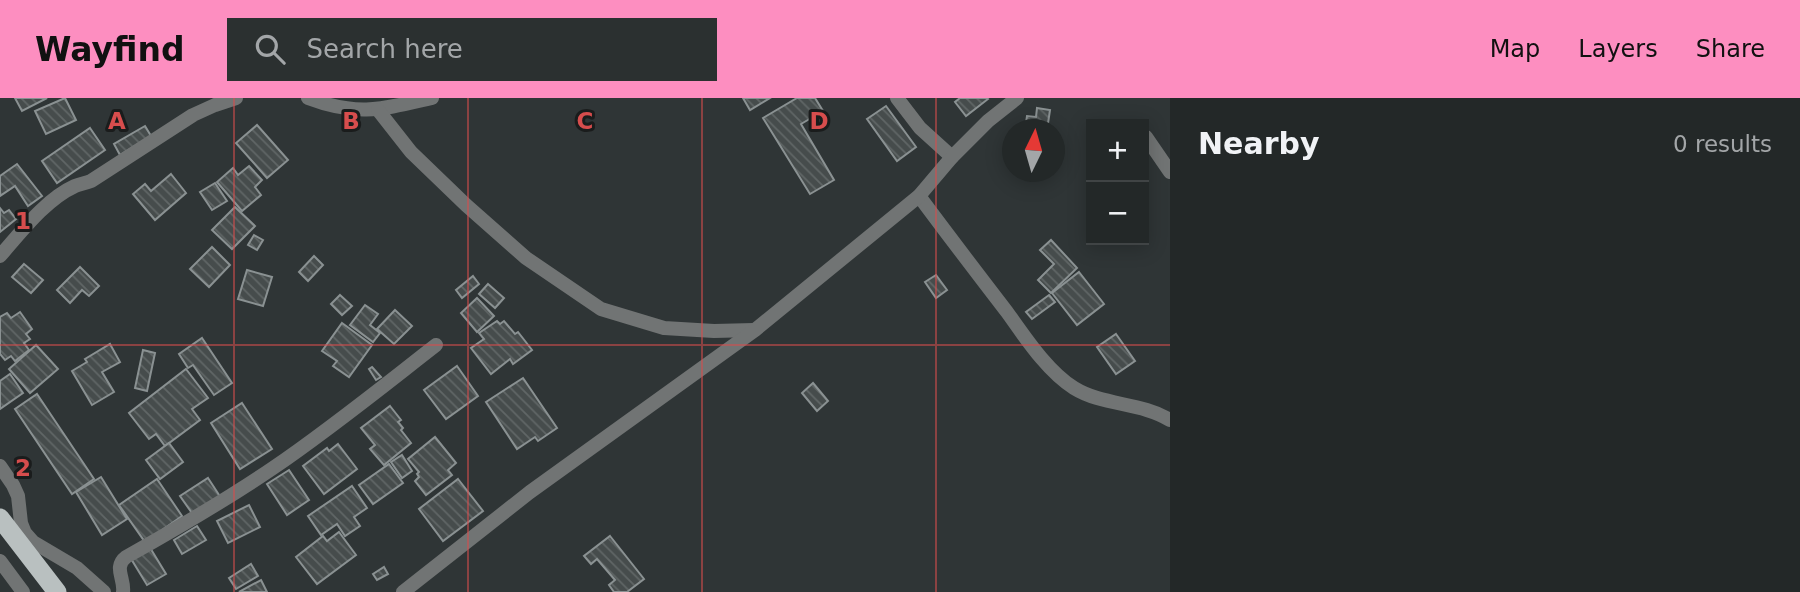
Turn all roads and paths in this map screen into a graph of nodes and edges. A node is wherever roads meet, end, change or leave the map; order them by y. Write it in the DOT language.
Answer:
graph roads {
  1 [pos="236,98"];
  2 [pos="308,98"];
  3 [pos="432,98"];
  4 [pos="897,98"];
  5 [pos="1017,98"];
  6 [pos="378,110"];
  7 [pos="1149,141"];
  8 [pos="952,157"];
  9 [pos="1170,172"];
  10 [pos="919,196"];
  11 [pos="0,256"];
  12 [pos="755,330"];
  13 [pos="436,345"];
  14 [pos="1170,421"];
  15 [pos="0,466"];
  16 [pos="0,518"];
  17 [pos="21,536"];
  18 [pos="0,561"];
  19 [pos="23,592"];
  20 [pos="57,592"];
  21 [pos="104,592"];
  22 [pos="123,592"];
  23 [pos="404,592"];
  1 -- 11 [label="street"];
  2 -- 6 [label="street"];
  3 -- 6 [label="street"];
  4 -- 8 [label="street"];
  5 -- 8 [label="street"];
  6 -- 12 [label="street"];
  7 -- 9 [label="street"];
  8 -- 10 [label="street"];
  10 -- 12 [label="street"];
  10 -- 14 [label="street"];
  12 -- 23 [label="street"];
  13 -- 22 [label="street"];
  15 -- 17 [label="street"];
  16 -- 17 [label="highway"];
  17 -- 20 [label="highway"];
  17 -- 21 [label="street"];
  18 -- 19 [label="street"];
}
